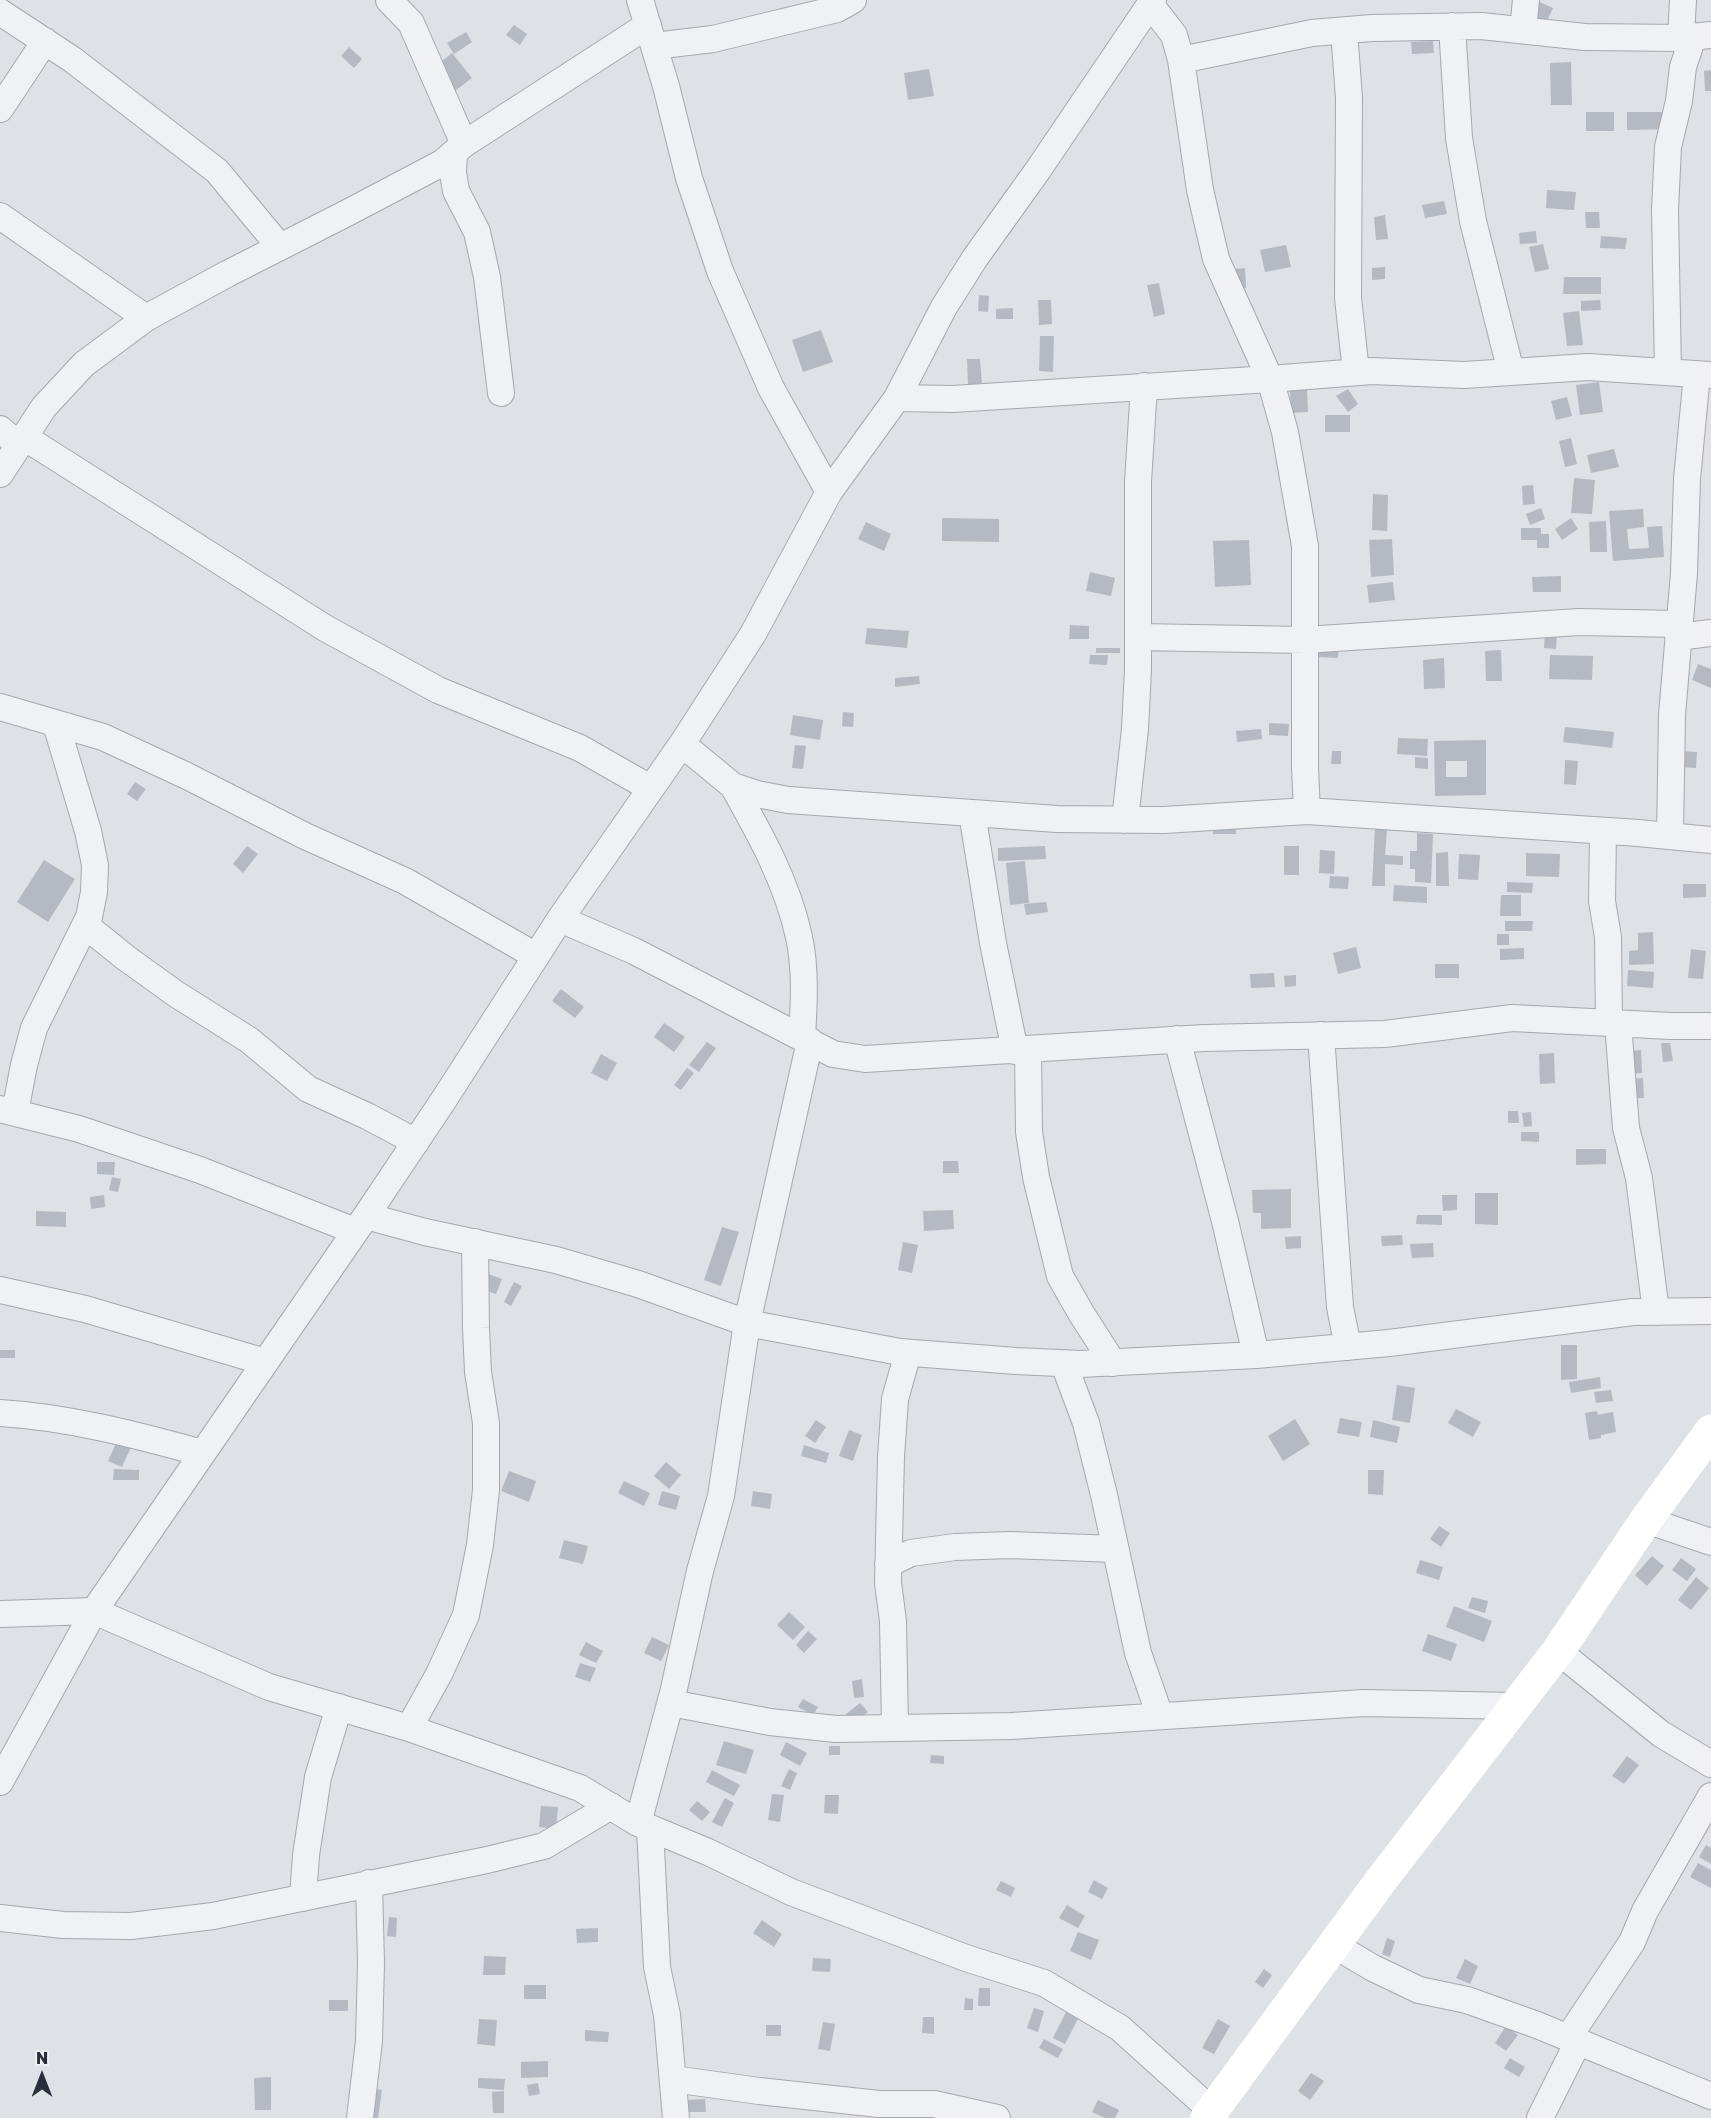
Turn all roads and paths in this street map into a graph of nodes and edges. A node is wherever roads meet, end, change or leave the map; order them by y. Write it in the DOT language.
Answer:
graph roads {
  1 [pos="390,0"];
  2 [pos="640,0"];
  3 [pos="853,0"];
  4 [pos="1526,0"];
  5 [pos="1683,0"];
  6 [pos="1152,2"];
  7 [pos="0,12"];
  8 [pos="1452,26"];
  9 [pos="1523,30"];
  10 [pos="1344,31"];
  11 [pos="651,35"];
  12 [pos="1695,37"];
  13 [pos="45,41"];
  14 [pos="1180,60"];
  15 [pos="0,109"];
  16 [pos="459,148"];
  17 [pos="0,216"];
  18 [pos="280,247"];
  19 [pos="146,318"];
  20 [pos="1668,371"];
  21 [pos="1356,372"];
  22 [pos="1511,372"];
  23 [pos="1704,374"];
  24 [pos="1270,379"];
  25 [pos="1144,386"];
  26 [pos="501,393"];
  27 [pos="897,398"];
  28 [pos="14,437"];
  29 [pos="0,474"];
  30 [pos="829,492"];
  31 [pos="1679,630"];
  32 [pos="1711,633"];
  33 [pos="1138,637"];
  34 [pos="1305,640"];
  35 [pos="0,707"];
  36 [pos="56,724"];
  37 [pos="682,744"];
  38 [pos="733,786"];
  39 [pos="650,788"];
  40 [pos="1307,811"];
  41 [pos="972,813"];
  42 [pos="1125,820"];
  43 [pos="1603,831"];
  44 [pos="1670,836"];
  45 [pos="1711,840"];
  46 [pos="560,919"];
  47 [pos="85,925"];
  48 [pos="536,956"];
  49 [pos="1614,1023"];
  50 [pos="1711,1026"];
  51 [pos="1321,1035"];
  52 [pos="806,1039"];
  53 [pos="1177,1040"];
  54 [pos="1021,1050"];
  55 [pos="8,1111"];
  56 [pos="416,1142"];
  57 [pos="361,1224"];
  58 [pos="475,1242"];
  59 [pos="0,1290"];
  60 [pos="1711,1311"];
  61 [pos="1656,1312"];
  62 [pos="747,1323"];
  63 [pos="1348,1347"];
  64 [pos="908,1353"];
  65 [pos="1256,1355"];
  66 [pos="265,1362"];
  67 [pos="1113,1363"];
  68 [pos="1064,1364"];
  69 [pos="0,1413"];
  70 [pos="1711,1431"];
  71 [pos="202,1453"];
  72 [pos="1646,1520"];
  73 [pos="1711,1542"];
  74 [pos="1115,1549"];
  75 [pos="888,1564"];
  76 [pos="94,1611"];
  77 [pos="0,1614"];
  78 [pos="1558,1651"];
  79 [pos="670,1703"];
  80 [pos="1516,1706"];
  81 [pos="339,1707"];
  82 [pos="1160,1716"];
  83 [pos="896,1727"];
  84 [pos="410,1728"];
  85 [pos="1711,1764"];
  86 [pos="0,1782"];
  87 [pos="1711,1796"];
  88 [pos="611,1806"];
  89 [pos="644,1825"];
  90 [pos="369,1883"];
  91 [pos="303,1898"];
  92 [pos="0,1918"];
  93 [pos="1334,1945"];
  94 [pos="1573,2040"];
  95 [pos="673,2079"];
  96 [pos="1711,2096"];
  97 [pos="1210,2114"];
  98 [pos="360,2118"];
  99 [pos="676,2118"];
  100 [pos="996,2118"];
  101 [pos="1540,2118"];
  1 -- 16 [label="street"];
  2 -- 11 [label="street"];
  3 -- 11 [label="street"];
  4 -- 9 [label="street"];
  5 -- 12 [label="street"];
  6 -- 14 [label="street"];
  6 -- 27 [label="street"];
  7 -- 13 [label="street"];
  8 -- 9 [label="street"];
  8 -- 10 [label="street"];
  8 -- 22 [label="street"];
  9 -- 12 [label="street"];
  10 -- 14 [label="street"];
  10 -- 21 [label="street"];
  11 -- 16 [label="street"];
  11 -- 30 [label="street"];
  12 -- 20 [label="street"];
  13 -- 15 [label="street"];
  13 -- 18 [label="street"];
  14 -- 24 [label="street"];
  16 -- 18 [label="street"];
  16 -- 26 [label="street"];
  17 -- 19 [label="street"];
  18 -- 19 [label="street"];
  19 -- 28 [label="street"];
  20 -- 22 [label="street"];
  20 -- 23 [label="street"];
  21 -- 22 [label="street"];
  21 -- 24 [label="street"];
  23 -- 31 [label="street"];
  24 -- 25 [label="street"];
  24 -- 34 [label="street"];
  25 -- 27 [label="street"];
  25 -- 33 [label="street"];
  27 -- 30 [label="street"];
  28 -- 29 [label="street"];
  28 -- 39 [label="street"];
  30 -- 37 [label="street"];
  31 -- 32 [label="street"];
  31 -- 34 [label="street"];
  31 -- 44 [label="street"];
  33 -- 34 [label="street"];
  33 -- 42 [label="street"];
  34 -- 40 [label="street"];
  35 -- 36 [label="street"];
  36 -- 47 [label="street"];
  36 -- 48 [label="street"];
  37 -- 38 [label="street"];
  37 -- 39 [label="street"];
  38 -- 41 [label="street"];
  38 -- 52 [label="street"];
  39 -- 46 [label="street"];
  40 -- 42 [label="street"];
  40 -- 43 [label="street"];
  41 -- 42 [label="street"];
  41 -- 54 [label="street"];
  43 -- 44 [label="street"];
  43 -- 49 [label="street"];
  44 -- 45 [label="street"];
  46 -- 48 [label="street"];
  46 -- 52 [label="street"];
  47 -- 55 [label="street"];
  47 -- 56 [label="street"];
  48 -- 56 [label="street"];
  49 -- 50 [label="street"];
  49 -- 51 [label="street"];
  49 -- 61 [label="street"];
  51 -- 53 [label="street"];
  51 -- 63 [label="street"];
  52 -- 54 [label="street"];
  52 -- 62 [label="street"];
  53 -- 54 [label="street"];
  53 -- 65 [label="street"];
  54 -- 67 [label="street"];
  55 -- 57 [label="street"];
  56 -- 57 [label="street"];
  57 -- 58 [label="street"];
  57 -- 66 [label="street"];
  58 -- 62 [label="street"];
  58 -- 84 [label="street"];
  59 -- 66 [label="street"];
  60 -- 61 [label="street"];
  61 -- 63 [label="street"];
  62 -- 64 [label="street"];
  62 -- 79 [label="street"];
  63 -- 65 [label="street"];
  64 -- 68 [label="street"];
  64 -- 75 [label="street"];
  65 -- 67 [label="street"];
  66 -- 71 [label="street"];
  67 -- 68 [label="street"];
  68 -- 74 [label="street"];
  69 -- 71 [label="street"];
  70 -- 72 [label="street"];
  71 -- 76 [label="street"];
  72 -- 73 [label="street"];
  72 -- 78 [label="street"];
  74 -- 75 [label="street"];
  74 -- 82 [label="street"];
  75 -- 83 [label="street"];
  76 -- 77 [label="street"];
  76 -- 81 [label="street"];
  76 -- 86 [label="street"];
  78 -- 80 [label="street"];
  78 -- 85 [label="street"];
  79 -- 83 [label="street"];
  79 -- 89 [label="street"];
  80 -- 82 [label="street"];
  80 -- 93 [label="street"];
  81 -- 84 [label="street"];
  81 -- 91 [label="street"];
  82 -- 83 [label="street"];
  84 -- 88 [label="street"];
  87 -- 94 [label="street"];
  88 -- 89 [label="street"];
  88 -- 90 [label="street"];
  89 -- 95 [label="street"];
  89 -- 97 [label="street"];
  90 -- 91 [label="street"];
  90 -- 98 [label="street"];
  91 -- 92 [label="street"];
  93 -- 94 [label="street"];
  93 -- 97 [label="street"];
  94 -- 96 [label="street"];
  94 -- 101 [label="street"];
  95 -- 99 [label="street"];
  95 -- 100 [label="street"];
}
